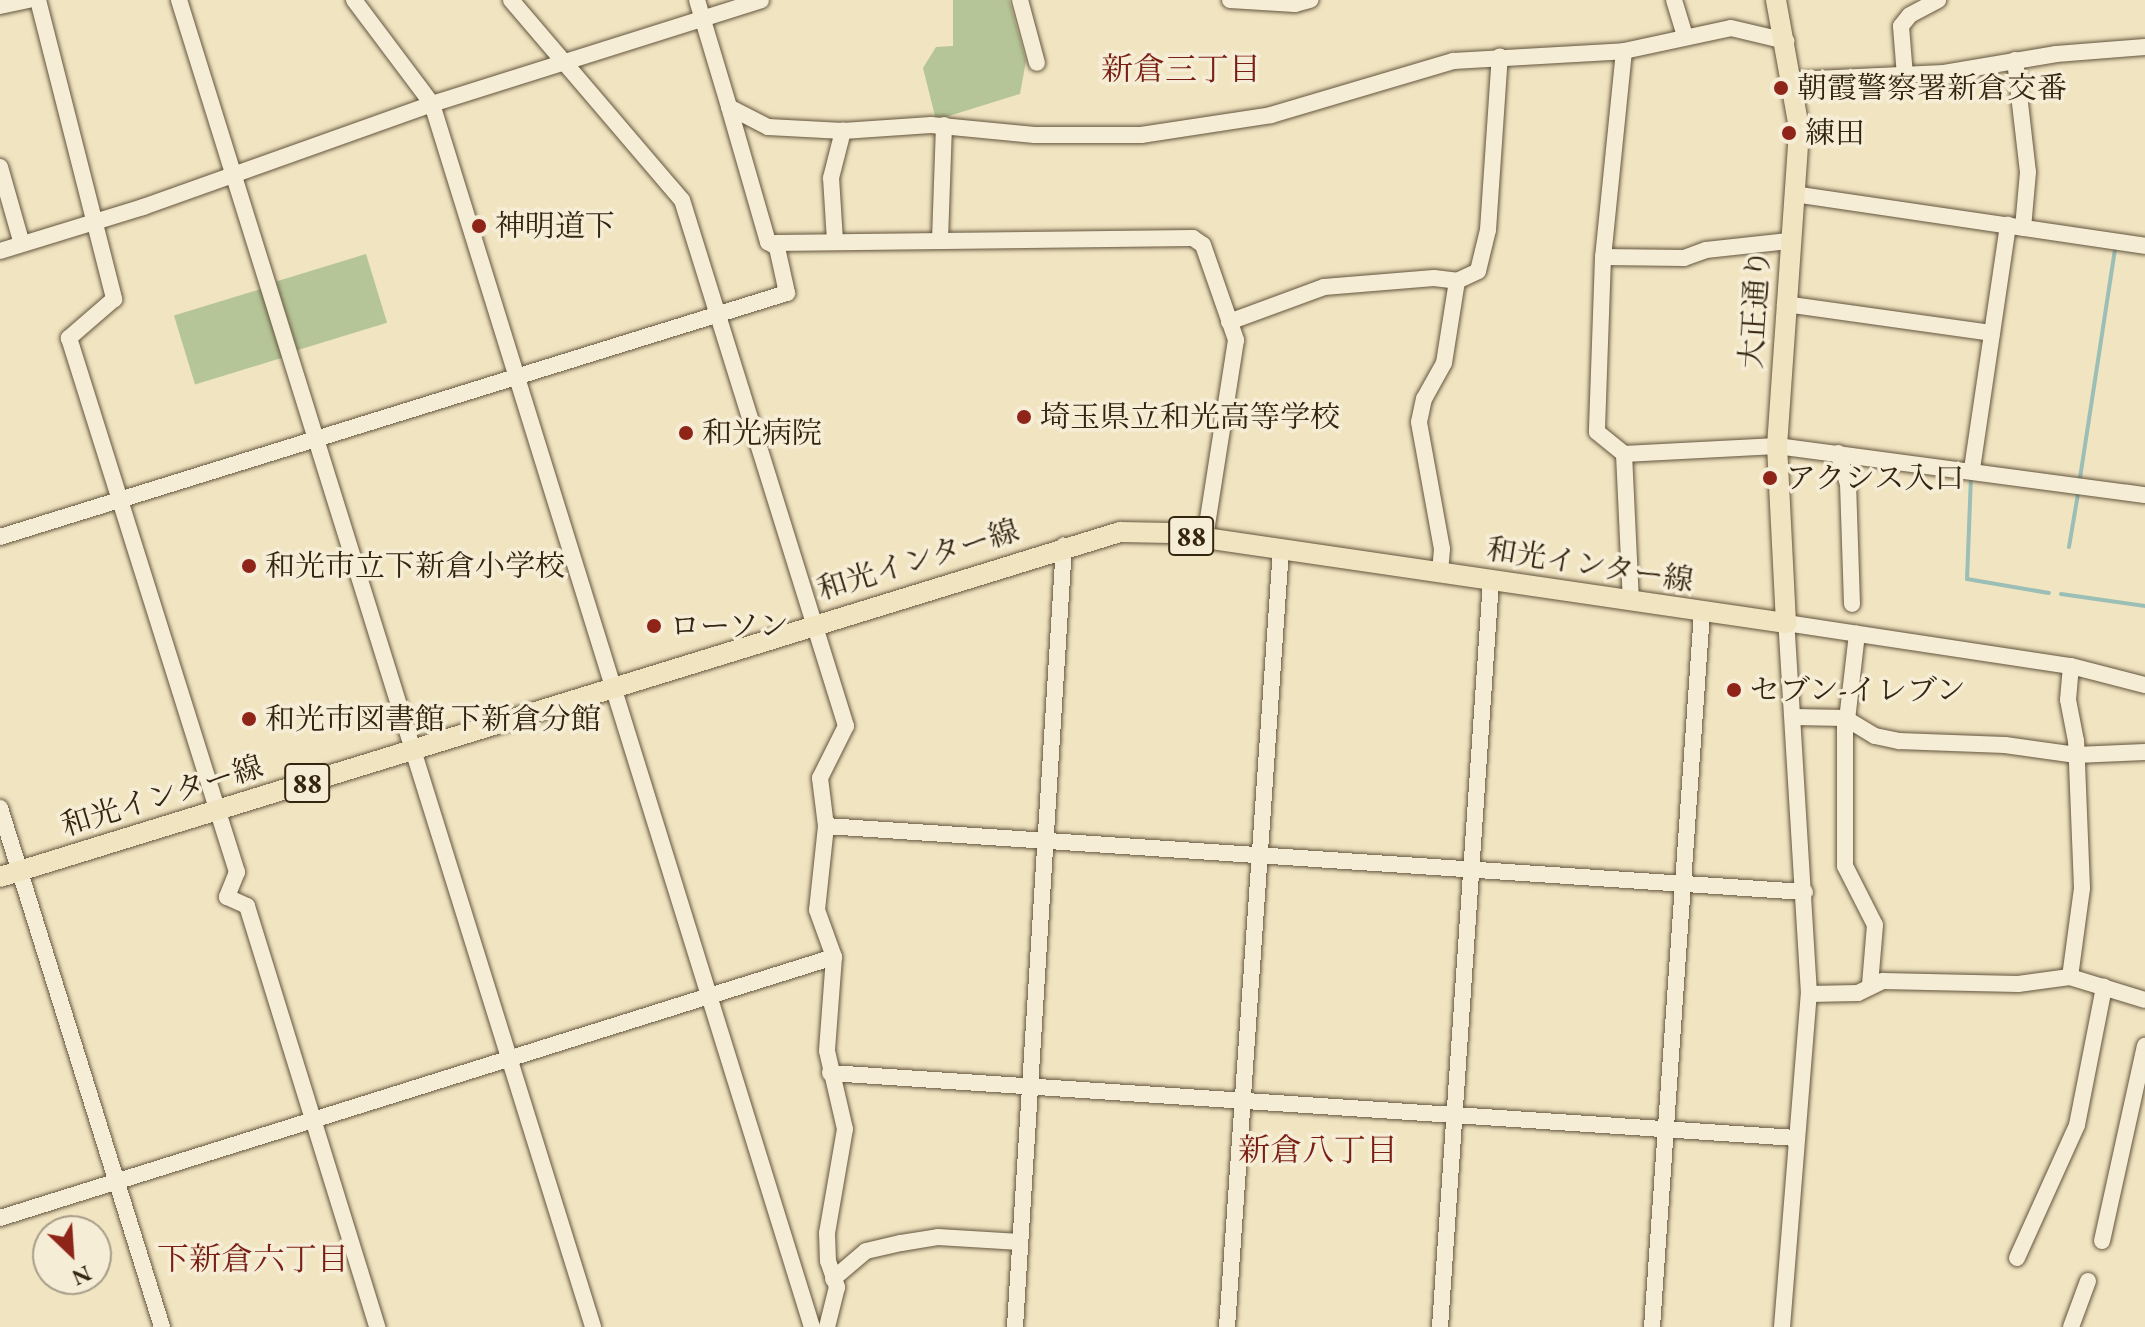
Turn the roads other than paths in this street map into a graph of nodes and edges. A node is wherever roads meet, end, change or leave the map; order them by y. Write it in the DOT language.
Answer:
graph roads {
  1 [pos="28,0"];
  2 [pos="38,0"];
  3 [pos="179,0"];
  4 [pos="354,0"];
  5 [pos="511,0"];
  6 [pos="697,0"];
  7 [pos="761,0"];
  8 [pos="1020,0"];
  9 [pos="1230,0"];
  10 [pos="1310,0"];
  11 [pos="1674,0"];
  12 [pos="1776,0"];
  13 [pos="1938,0"];
  14 [pos="0,6"];
  15 [pos="703,19"];
  16 [pos="1685,36"];
  17 [pos="1786,41"];
  18 [pos="2145,47"];
  19 [pos="1624,51"];
  20 [pos="1500,56"];
  21 [pos="2015,60"];
  22 [pos="568,63"];
  23 [pos="1037,63"];
  24 [pos="1905,76"];
  25 [pos="1794,80"];
  26 [pos="432,104"];
  27 [pos="729,107"];
  28 [pos="944,125"];
  29 [pos="843,131"];
  30 [pos="0,167"];
  31 [pos="233,174"];
  32 [pos="1794,194"];
  33 [pos="94,222"];
  34 [pos="2015,227"];
  35 [pos="940,240"];
  36 [pos="835,241"];
  37 [pos="1789,241"];
  38 [pos="22,244"];
  39 [pos="773,245"];
  40 [pos="2145,246"];
  41 [pos="0,251"];
  42 [pos="1603,257"];
  43 [pos="1457,281"];
  44 [pos="1785,304"];
  45 [pos="717,313"];
  46 [pos="1229,322"];
  47 [pos="1992,333"];
  48 [pos="517,375"];
  49 [pos="315,439"];
  50 [pos="1777,446"];
  51 [pos="1838,453"];
  52 [pos="1624,454"];
  53 [pos="1972,469"];
  54 [pos="2145,495"];
  55 [pos="122,498"];
  56 [pos="0,537"];
  57 [pos="1205,538"];
  58 [pos="1064,546"];
  59 [pos="1281,549"];
  60 [pos="1440,572"];
  61 [pos="1491,580"];
  62 [pos="1631,601"];
  63 [pos="1852,604"];
  64 [pos="1702,612"];
  65 [pos="1786,623"];
  66 [pos="812,624"];
  67 [pos="1857,634"];
  68 [pos="2071,666"];
  69 [pos="2145,685"];
  70 [pos="613,687"];
  71 [pos="1794,717"];
  72 [pos="1846,719"];
  73 [pos="414,749"];
  74 [pos="2145,752"];
  75 [pos="2076,755"];
  76 [pos="0,808"];
  77 [pos="218,810"];
  78 [pos="826,826"];
  79 [pos="1048,840"];
  80 [pos="1259,855"];
  81 [pos="1470,871"];
  82 [pos="10,874"];
  83 [pos="1682,885"];
  84 [pos="1805,892"];
  85 [pos="834,957"];
  86 [pos="2070,977"];
  87 [pos="1870,984"];
  88 [pos="2104,987"];
  89 [pos="1809,994"];
  90 [pos="708,995"];
  91 [pos="2145,1000"];
  92 [pos="2145,1046"];
  93 [pos="511,1057"];
  94 [pos="830,1073"];
  95 [pos="1031,1085"];
  96 [pos="2140,1088"];
  97 [pos="1242,1099"];
  98 [pos="1454,1114"];
  99 [pos="313,1120"];
  100 [pos="1665,1130"];
  101 [pos="1797,1138"];
  102 [pos="115,1182"];
  103 [pos="0,1218"];
  104 [pos="2102,1241"];
  105 [pos="1020,1242"];
  106 [pos="2017,1258"];
  107 [pos="833,1279"];
  108 [pos="2088,1281"];
  109 [pos="162,1327"];
  110 [pos="377,1327"];
  111 [pos="593,1327"];
  112 [pos="812,1327"];
  113 [pos="827,1327"];
  114 [pos="1015,1327"];
  115 [pos="1227,1327"];
  116 [pos="1440,1327"];
  117 [pos="1652,1327"];
  118 [pos="1782,1327"];
  119 [pos="2071,1327"];
  1 -- 14 [label="street"];
  2 -- 33 [label="street"];
  3 -- 31 [label="street"];
  4 -- 26 [label="street"];
  5 -- 22 [label="street"];
  6 -- 15 [label="street"];
  7 -- 15 [label="street"];
  8 -- 23 [label="street"];
  9 -- 10 [label="street"];
  11 -- 16 [label="street"];
  12 -- 17 [label="main road, 大正通り"];
  13 -- 24 [label="street"];
  15 -- 22 [label="street"];
  15 -- 27 [label="street"];
  16 -- 17 [label="street"];
  16 -- 19 [label="street"];
  17 -- 25 [label="main road, 大正通り"];
  18 -- 21 [label="street"];
  19 -- 20 [label="street"];
  19 -- 42 [label="street"];
  20 -- 28 [label="street"];
  20 -- 43 [label="street"];
  21 -- 24 [label="street"];
  21 -- 34 [label="street"];
  22 -- 26 [label="street"];
  22 -- 45 [label="street"];
  24 -- 25 [label="street"];
  25 -- 32 [label="main road, 大正通り"];
  26 -- 31 [label="street"];
  26 -- 48 [label="street"];
  27 -- 29 [label="street"];
  27 -- 39 [label="street"];
  28 -- 29 [label="street"];
  28 -- 35 [label="street"];
  29 -- 36 [label="street"];
  30 -- 38 [label="street"];
  31 -- 33 [label="street"];
  31 -- 49 [label="street"];
  32 -- 34 [label="street"];
  32 -- 37 [label="main road, 大正通り"];
  33 -- 38 [label="street"];
  33 -- 55 [label="street"];
  34 -- 40 [label="street"];
  34 -- 47 [label="street"];
  35 -- 36 [label="street"];
  35 -- 46 [label="street"];
  36 -- 39 [label="street"];
  37 -- 42 [label="street"];
  37 -- 44 [label="main road, 大正通り"];
  38 -- 41 [label="street"];
  39 -- 45 [label="street"];
  42 -- 52 [label="street"];
  43 -- 46 [label="street"];
  43 -- 60 [label="street"];
  44 -- 47 [label="street"];
  44 -- 50 [label="main road, 大正通り"];
  45 -- 48 [label="street"];
  45 -- 66 [label="street"];
  46 -- 57 [label="street"];
  47 -- 53 [label="street"];
  48 -- 49 [label="street"];
  48 -- 70 [label="street"];
  49 -- 55 [label="street"];
  49 -- 73 [label="street"];
  50 -- 51 [label="street"];
  50 -- 52 [label="street"];
  50 -- 65 [label="main road, 大正通り"];
  51 -- 53 [label="street"];
  51 -- 63 [label="street"];
  52 -- 62 [label="street"];
  53 -- 54 [label="street"];
  55 -- 56 [label="street"];
  55 -- 77 [label="street"];
  57 -- 58 [label="main road, 和光インター線 / 88"];
  57 -- 59 [label="main road, 和光インター線 / 88"];
  58 -- 66 [label="main road, 和光インター線 / 88"];
  58 -- 79 [label="street"];
  59 -- 60 [label="main road, 和光インター線 / 88"];
  59 -- 80 [label="street"];
  60 -- 61 [label="main road, 和光インター線 / 88"];
  61 -- 62 [label="main road, 和光インター線 / 88"];
  61 -- 81 [label="street"];
  62 -- 64 [label="main road, 和光インター線 / 88"];
  64 -- 65 [label="main road, 和光インター線 / 88"];
  64 -- 83 [label="street"];
  65 -- 67 [label="street"];
  65 -- 71 [label="street"];
  66 -- 70 [label="main road, 和光インター線 / 88"];
  66 -- 78 [label="street"];
  67 -- 68 [label="street"];
  67 -- 72 [label="street"];
  68 -- 69 [label="street"];
  68 -- 75 [label="street"];
  70 -- 73 [label="main road, 和光インター線 / 88"];
  70 -- 90 [label="street"];
  71 -- 72 [label="street"];
  71 -- 84 [label="street"];
  72 -- 75 [label="street"];
  72 -- 87 [label="street"];
  73 -- 77 [label="main road, 和光インター線 / 88"];
  73 -- 93 [label="street"];
  74 -- 75 [label="street"];
  75 -- 86 [label="street"];
  76 -- 82 [label="street"];
  77 -- 82 [label="main road, 和光インター線 / 88"];
  77 -- 99 [label="street"];
  78 -- 79 [label="street"];
  78 -- 85 [label="street"];
  79 -- 80 [label="street"];
  79 -- 95 [label="street"];
  80 -- 81 [label="street"];
  80 -- 97 [label="street"];
  81 -- 83 [label="street"];
  81 -- 98 [label="street"];
  82 -- 102 [label="street"];
  83 -- 84 [label="street"];
  83 -- 100 [label="street"];
  84 -- 89 [label="street"];
  85 -- 90 [label="street"];
  85 -- 94 [label="street"];
  86 -- 87 [label="street"];
  86 -- 88 [label="street"];
  87 -- 89 [label="street"];
  88 -- 91 [label="street"];
  88 -- 106 [label="street"];
  89 -- 101 [label="street"];
  90 -- 93 [label="street"];
  90 -- 112 [label="street"];
  92 -- 96 [label="street"];
  93 -- 99 [label="street"];
  93 -- 111 [label="street"];
  94 -- 95 [label="street"];
  94 -- 107 [label="street"];
  95 -- 97 [label="street"];
  95 -- 105 [label="street"];
  96 -- 104 [label="street"];
  97 -- 98 [label="street"];
  97 -- 115 [label="street"];
  98 -- 100 [label="street"];
  98 -- 116 [label="street"];
  99 -- 102 [label="street"];
  99 -- 110 [label="street"];
  100 -- 101 [label="street"];
  100 -- 117 [label="street"];
  101 -- 118 [label="street"];
  102 -- 103 [label="street"];
  102 -- 109 [label="street"];
  105 -- 107 [label="street"];
  105 -- 114 [label="street"];
  107 -- 113 [label="street"];
  108 -- 119 [label="street"];
}
